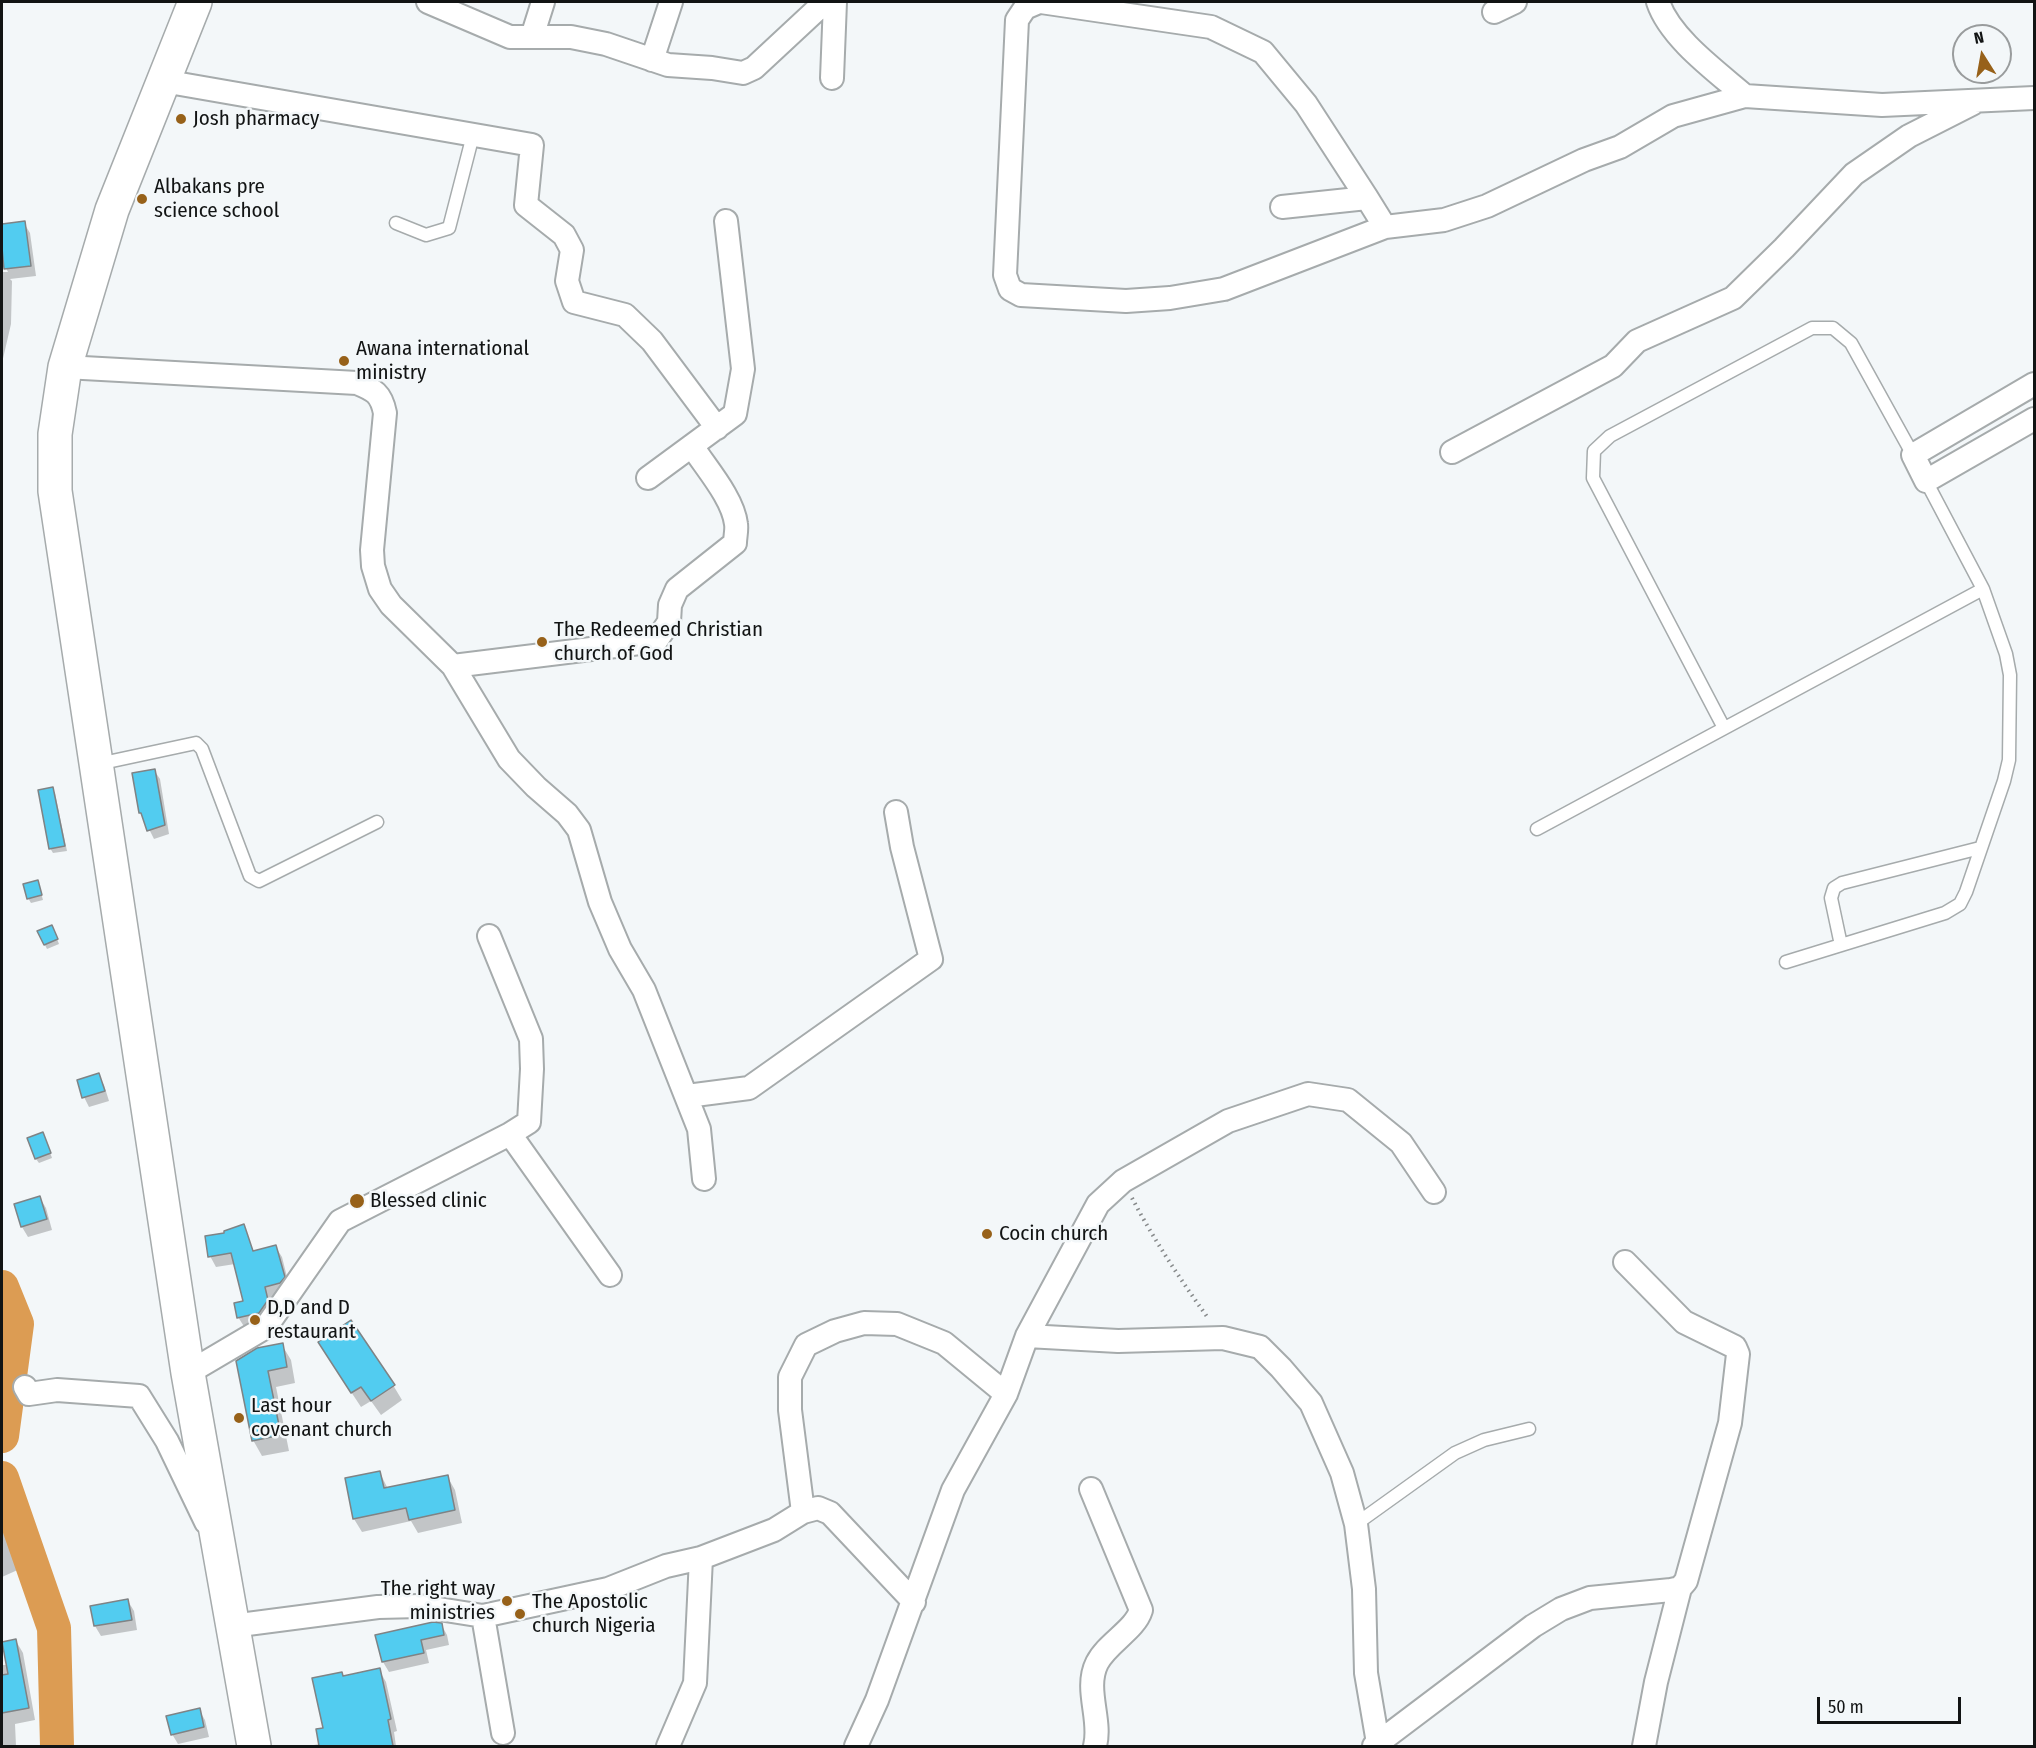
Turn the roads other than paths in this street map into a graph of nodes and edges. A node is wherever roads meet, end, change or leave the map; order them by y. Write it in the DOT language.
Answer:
graph roads {
  1 [pos="195,2"];
  2 [pos="428,2"];
  3 [pos="543,2"];
  4 [pos="671,2"];
  5 [pos="825,2"];
  6 [pos="835,2"];
  7 [pos="1040,2"];
  8 [pos="1515,2"];
  9 [pos="1658,2"];
  10 [pos="1494,12"];
  11 [pos="532,37"];
  12 [pos="652,60"];
  13 [pos="832,78"];
  14 [pos="163,81"];
  15 [pos="1745,96"];
  16 [pos="2034,98"];
  17 [pos="1979,101"];
  18 [pos="473,135"];
  19 [pos="1367,198"];
  20 [pos="1282,207"];
  21 [pos="726,221"];
  22 [pos="396,222"];
  23 [pos="1384,227"];
  24 [pos="65,367"];
  25 [pos="2034,384"];
  26 [pos="2034,419"];
  27 [pos="717,428"];
  28 [pos="692,446"];
  29 [pos="1452,452"];
  30 [pos="1912,454"];
  31 [pos="648,478"];
  32 [pos="1926,481"];
  33 [pos="1983,589"];
  34 [pos="453,666"];
  35 [pos="1724,728"];
  36 [pos="97,764"];
  37 [pos="896,812"];
  38 [pos="377,822"];
  39 [pos="1537,830"];
  40 [pos="1980,848"];
  41 [pos="489,936"];
  42 [pos="1841,945"];
  43 [pos="1786,962"];
  44 [pos="687,1096"];
  45 [pos="510,1134"];
  46 [pos="704,1179"];
  47 [pos="1434,1192"];
  48 [pos="1625,1262"];
  49 [pos="610,1275"];
  50 [pos="1027,1336"];
  51 [pos="188,1373"];
  52 [pos="25,1387"];
  53 [pos="1006,1394"];
  54 [pos="1529,1429"];
  55 [pos="1091,1489"];
  56 [pos="803,1512"];
  57 [pos="1356,1524"];
  58 [pos="218,1544"];
  59 [pos="701,1558"];
  60 [pos="1680,1588"];
  61 [pos="914,1602"];
  62 [pos="483,1616"];
  63 [pos="232,1626"];
  64 [pos="503,1733"];
  65 [pos="1376,1745"];
  66 [pos="254,1746"];
  67 [pos="668,1746"];
  68 [pos="856,1746"];
  69 [pos="1095,1746"];
  70 [pos="1644,1746"];
  1 -- 14 [label="main road"];
  2 -- 11 [label="street"];
  3 -- 11 [label="street"];
  4 -- 12 [label="street"];
  5 -- 12 [label="street"];
  6 -- 13 [label="street"];
  7 -- 19 [label="street"];
  7 -- 23 [label="street"];
  8 -- 10 [label="street"];
  9 -- 15 [label="street"];
  11 -- 12 [label="street"];
  14 -- 18 [label="street"];
  14 -- 24 [label="main road"];
  15 -- 17 [label="street"];
  15 -- 23 [label="street"];
  16 -- 17 [label="street"];
  17 -- 29 [label="street"];
  18 -- 22 [label="lane"];
  18 -- 27 [label="street"];
  19 -- 20 [label="street"];
  19 -- 23 [label="street"];
  21 -- 27 [label="street"];
  24 -- 34 [label="street"];
  24 -- 36 [label="main road"];
  25 -- 30 [label="street"];
  26 -- 32 [label="street"];
  27 -- 28 [label="street"];
  28 -- 31 [label="street"];
  28 -- 34 [label="street"];
  30 -- 32 [label="street"];
  30 -- 35 [label="lane"];
  32 -- 33 [label="lane"];
  33 -- 35 [label="lane"];
  33 -- 40 [label="lane"];
  34 -- 44 [label="street"];
  35 -- 39 [label="lane"];
  36 -- 38 [label="lane"];
  36 -- 51 [label="main road"];
  37 -- 44 [label="street"];
  40 -- 42 [label="lane"];
  40 -- 42 [label="lane"];
  41 -- 45 [label="street"];
  42 -- 43 [label="lane"];
  44 -- 46 [label="street"];
  45 -- 49 [label="street"];
  45 -- 51 [label="street"];
  47 -- 50 [label="street"];
  48 -- 60 [label="street"];
  50 -- 53 [label="street"];
  50 -- 57 [label="street"];
  51 -- 58 [label="main road"];
  52 -- 58 [label="street"];
  53 -- 56 [label="street"];
  53 -- 61 [label="street"];
  54 -- 57 [label="lane"];
  55 -- 69 [label="street"];
  56 -- 59 [label="street"];
  56 -- 61 [label="street"];
  57 -- 65 [label="street"];
  58 -- 63 [label="main road"];
  59 -- 62 [label="street"];
  59 -- 67 [label="street"];
  60 -- 65 [label="street"];
  60 -- 70 [label="street"];
  61 -- 68 [label="street"];
  62 -- 63 [label="street"];
  62 -- 64 [label="street"];
  63 -- 66 [label="main road"];
}
